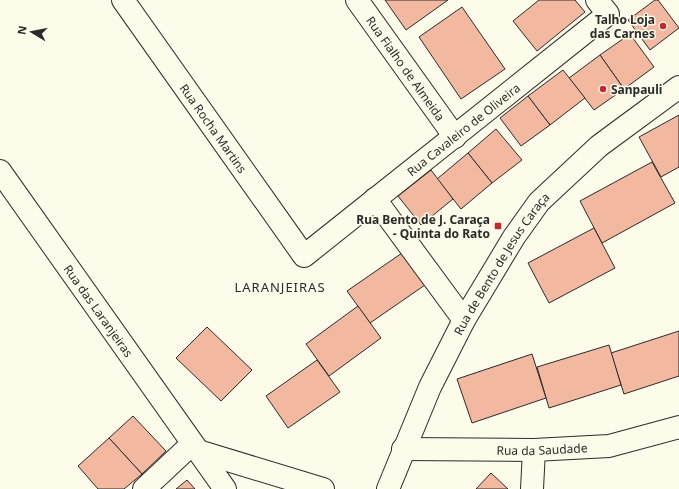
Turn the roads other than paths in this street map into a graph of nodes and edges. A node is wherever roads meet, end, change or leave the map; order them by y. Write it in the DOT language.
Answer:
graph roads {
  1 [pos="123,0"];
  2 [pos="357,0"];
  3 [pos="597,0"];
  4 [pos="679,87"];
  5 [pos="455,137"];
  6 [pos="0,171"];
  7 [pos="375,198"];
  8 [pos="304,256"];
  9 [pos="464,320"];
  10 [pos="679,427"];
  11 [pos="195,448"];
  12 [pos="403,448"];
  13 [pos="534,450"];
  14 [pos="302,486"];
  15 [pos="144,489"];
  16 [pos="225,489"];
  17 [pos="323,489"];
  18 [pos="388,489"];
  19 [pos="532,489"];
  1 -- 8 [label="street, Rua Rocha Martins"];
  2 -- 5 [label="street, Rua Fialho de Almeida"];
  3 -- 5 [label="street, Rua Cavaleiro de Oliveira"];
  4 -- 9 [label="street, Rua de Bento de Jesus Caraça"];
  5 -- 7 [label="street, Rua Cavaleiro de Oliveira"];
  6 -- 11 [label="street, Rua das Laranjeiras"];
  7 -- 8 [label="street, Rua Cavaleiro de Oliveira"];
  7 -- 9 [label="street"];
  9 -- 12 [label="street, Rua de Bento de Jesus Caraça"];
  10 -- 13 [label="street, Rua da Saudade"];
  11 -- 14 [label="street"];
  11 -- 15 [label="street"];
  11 -- 16 [label="street, Rua das Laranjeiras"];
  12 -- 13 [label="street, Rua da Saudade"];
  12 -- 18 [label="street, Rua de Bento de Jesus Caraça"];
  13 -- 19 [label="street"];
  14 -- 17 [label="street"];
}
